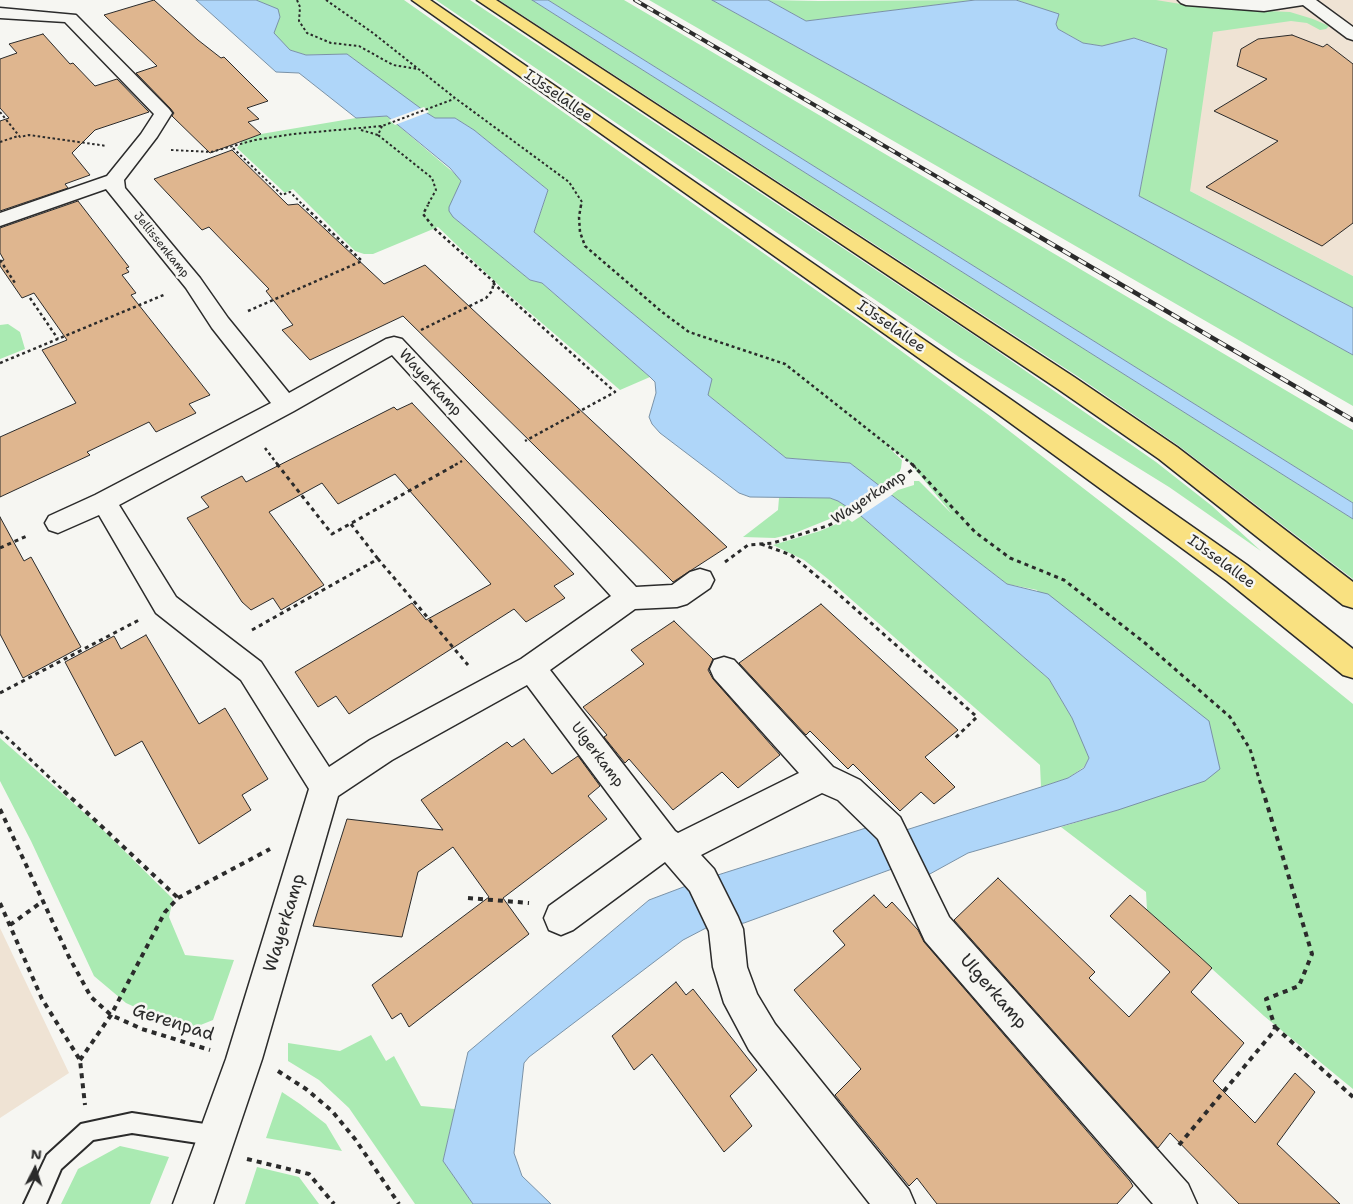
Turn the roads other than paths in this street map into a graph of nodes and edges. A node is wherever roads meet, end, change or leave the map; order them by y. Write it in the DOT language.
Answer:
graph roads {
  1 [pos="420,0"];
  2 [pos="485,0"];
  3 [pos="1186,0"];
  4 [pos="1306,0"];
  5 [pos="0,13"];
  6 [pos="1353,35"];
  7 [pos="114,180"];
  8 [pos="0,220"];
  9 [pos="286,405"];
  10 [pos="104,502"];
  11 [pos="58,523"];
  12 [pos="700,580"];
  13 [pos="1353,597"];
  14 [pos="630,598"];
  15 [pos="1353,666"];
  16 [pos="531,668"];
  17 [pos="724,669"];
  18 [pos="822,777"];
  19 [pos="325,786"];
  20 [pos="670,846"];
  21 [pos="561,918"];
  22 [pos="215,1144"];
  23 [pos="35,1204"];
  24 [pos="193,1204"];
  25 [pos="895,1204"];
  26 [pos="1177,1204"];
  1 -- 15 [label="main road, IJsselallee"];
  2 -- 13 [label="main road"];
  3 -- 4 [label="street"];
  4 -- 6 [label="street"];
  5 -- 7 [label="street"];
  7 -- 8 [label="street"];
  7 -- 9 [label="street, Jellissenkamp"];
  9 -- 10 [label="street, Wayerkamp"];
  9 -- 14 [label="street, Wayerkamp"];
  10 -- 11 [label="street, Wayerkamp"];
  10 -- 19 [label="street"];
  12 -- 14 [label="street"];
  14 -- 16 [label="street"];
  16 -- 19 [label="street"];
  16 -- 20 [label="street, Ulgerkamp"];
  17 -- 18 [label="street, Ulgerkamp"];
  18 -- 20 [label="street"];
  18 -- 26 [label="street, Ulgerkamp"];
  19 -- 22 [label="street, Wayerkamp"];
  20 -- 21 [label="street"];
  20 -- 25 [label="street, Ulgerkamp"];
  22 -- 23 [label="lane"];
  22 -- 24 [label="street, Wayerkamp"];
}
